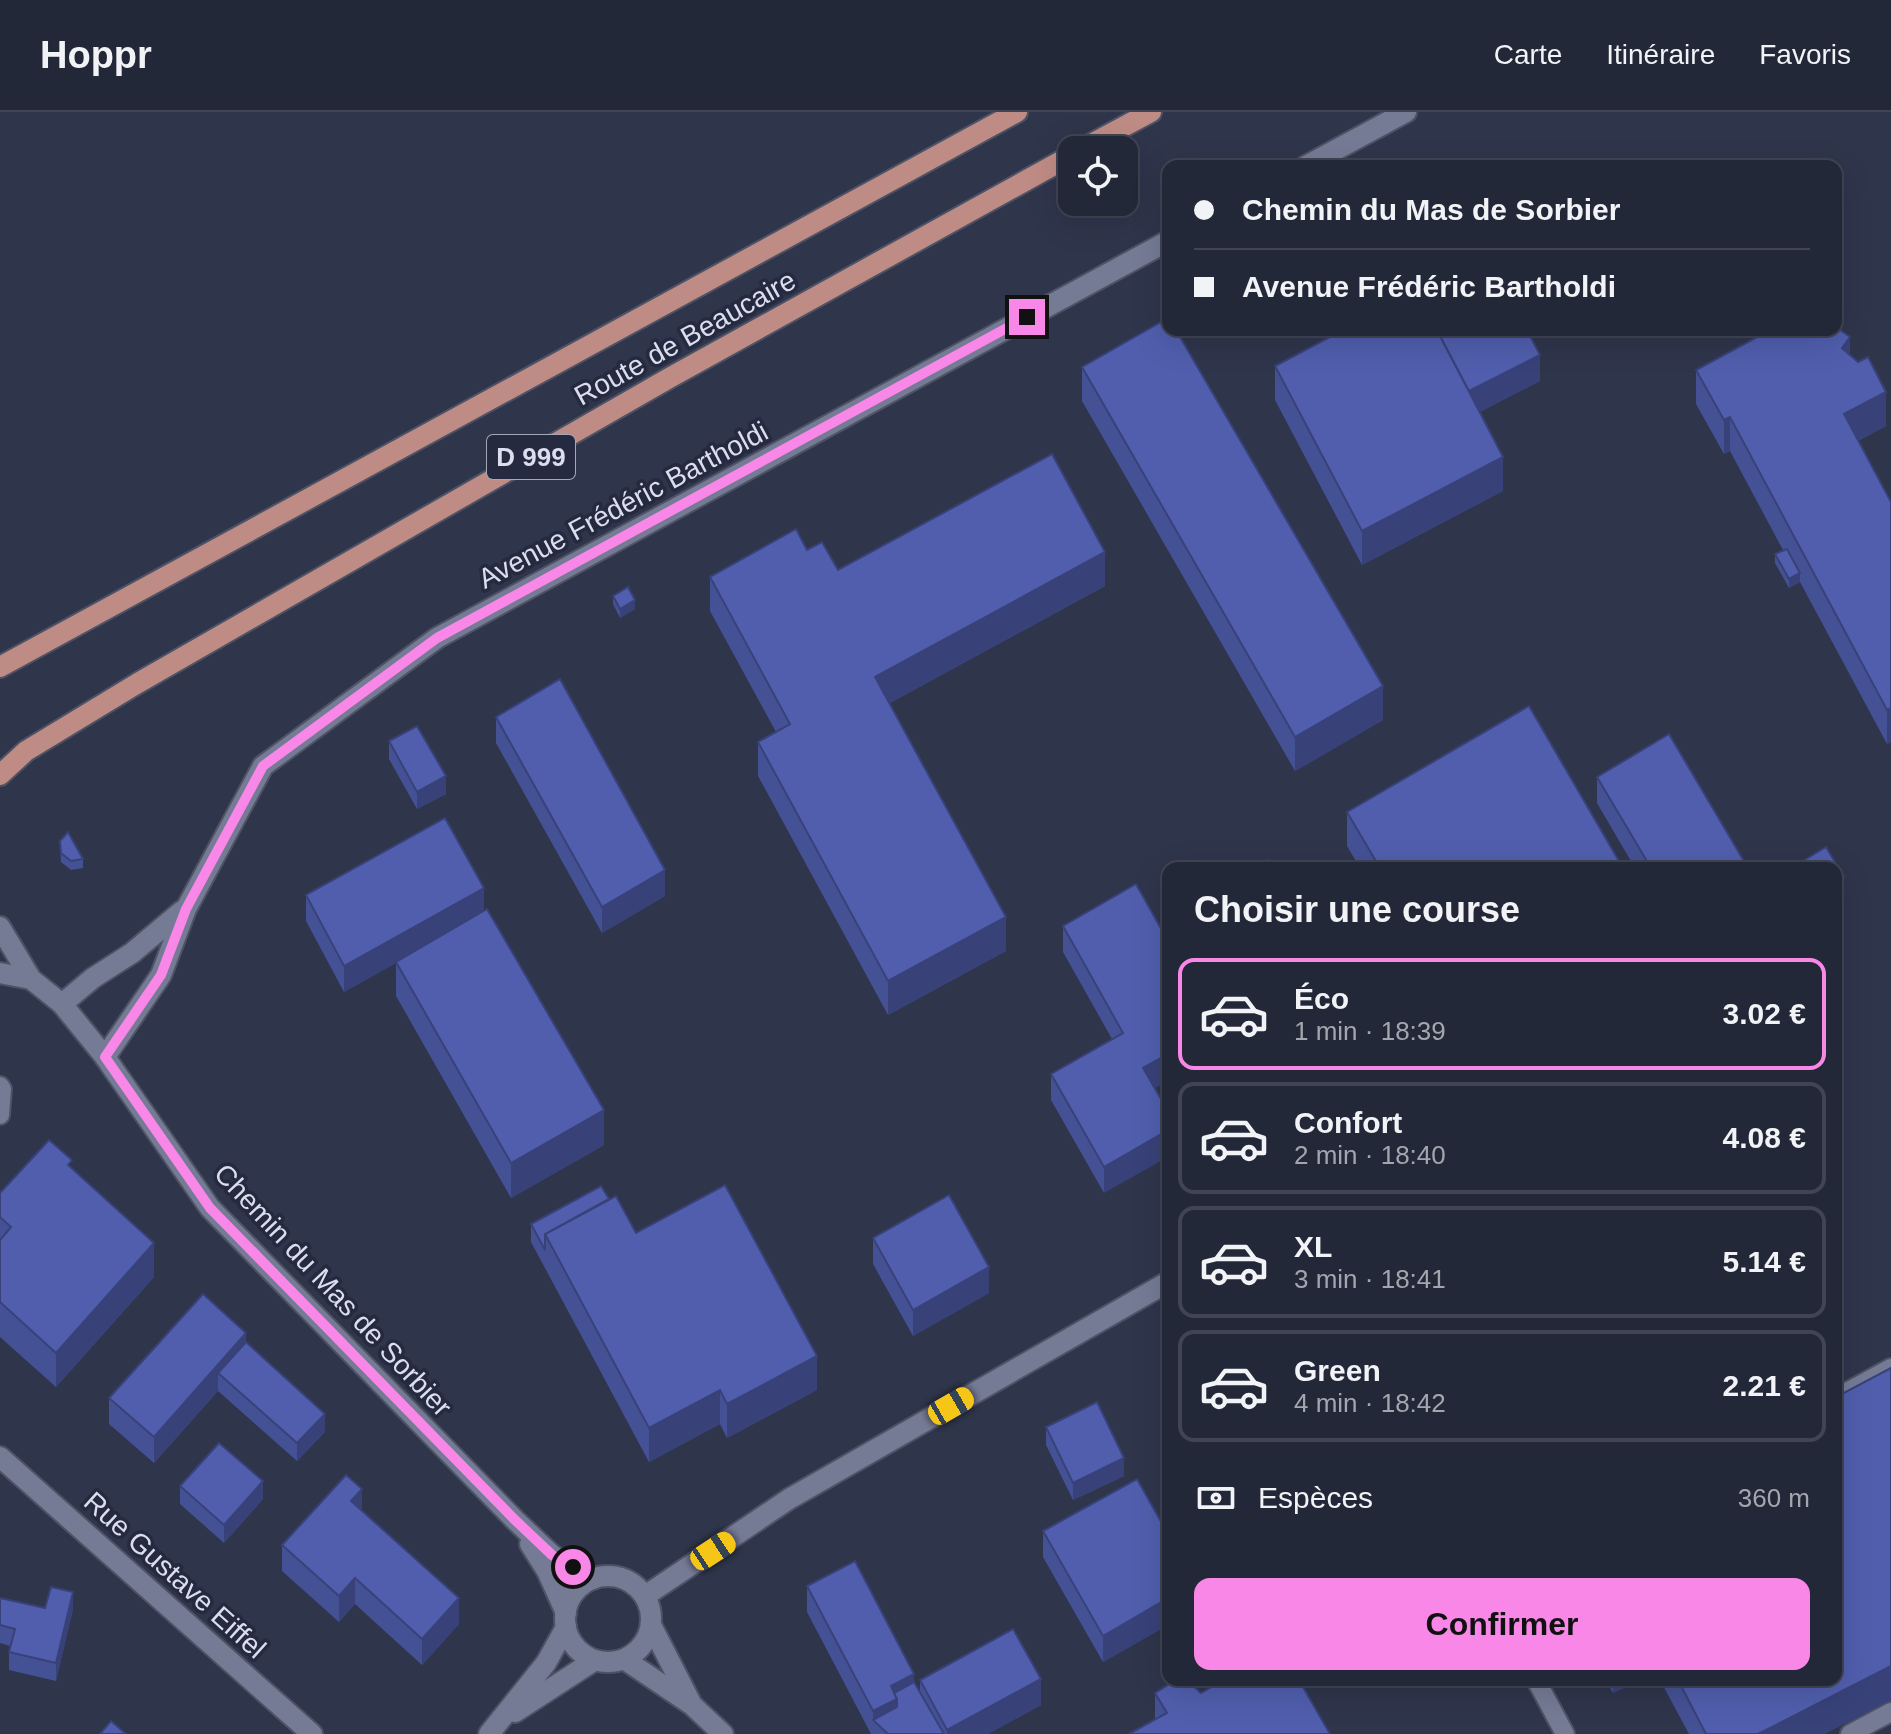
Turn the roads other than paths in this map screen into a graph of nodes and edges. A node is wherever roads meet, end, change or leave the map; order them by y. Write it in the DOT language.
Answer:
graph roads {
  1 [pos="1017,112"];
  2 [pos="1151,112"];
  3 [pos="1406,112"];
  4 [pos="1106,136"];
  5 [pos="1317,160"];
  6 [pos="1058,163"];
  7 [pos="1162,244"];
  8 [pos="0,667"];
  9 [pos="0,775"];
  10 [pos="186,909"];
  11 [pos="0,927"];
  12 [pos="0,973"];
  13 [pos="31,979"];
  14 [pos="62,1004"];
  15 [pos="105,1057"];
  16 [pos="0,1086"];
  17 [pos="0,1115"];
  18 [pos="1162,1285"];
  19 [pos="1891,1368"];
  20 [pos="1842,1395"];
  21 [pos="0,1457"];
  22 [pos="515,1520"];
  23 [pos="593,1579"];
  24 [pos="645,1596"];
  25 [pos="566,1620"];
  26 [pos="651,1625"];
  27 [pos="624,1659"];
  28 [pos="595,1660"];
  29 [pos="1539,1686"];
  30 [pos="692,1705"];
  31 [pos="1891,1712"];
  32 [pos="494,1728"];
  33 [pos="312,1734"];
  34 [pos="723,1734"];
  35 [pos="1565,1734"];
  36 [pos="1850,1734"];
  1 -- 8 [label="main road, Route de Beaucaire / D 999"];
  2 -- 4 [label="main road"];
  3 -- 5 [label="street"];
  6 -- 9 [label="main road, Route de Beaucaire / D 999"];
  7 -- 10 [label="street, Avenue Frédéric Bartholdi"];
  10 -- 14 [label="street, Avenue Frédéric Bartholdi"];
  10 -- 15 [label="street, Avenue Frédéric Bartholdi"];
  11 -- 13 [label="street, Chemin du Mas de Sorbier"];
  12 -- 13 [label="street, Chemin du Mas de Sorbier"];
  13 -- 14 [label="street, Chemin du Mas de Sorbier"];
  14 -- 15 [label="street, Chemin du Mas de Sorbier"];
  15 -- 22 [label="street, Chemin du Mas de Sorbier"];
  16 -- 17 [label="lane"];
  18 -- 24 [label="street"];
  19 -- 20 [label="lane"];
  21 -- 33 [label="street, Rue Gustave Eiffel"];
  22 -- 23 [label="street, Chemin du Mas de Sorbier"];
  22 -- 25 [label="street, Chemin du Mas de Sorbier"];
  23 -- 24 [label="street"];
  23 -- 25 [label="street"];
  24 -- 26 [label="street"];
  25 -- 28 [label="street"];
  25 -- 32 [label="street"];
  26 -- 27 [label="street"];
  26 -- 30 [label="street"];
  27 -- 28 [label="street"];
  27 -- 30 [label="street"];
  28 -- 32 [label="street"];
  29 -- 35 [label="lane"];
  30 -- 34 [label="street"];
  31 -- 36 [label="lane"];
}
